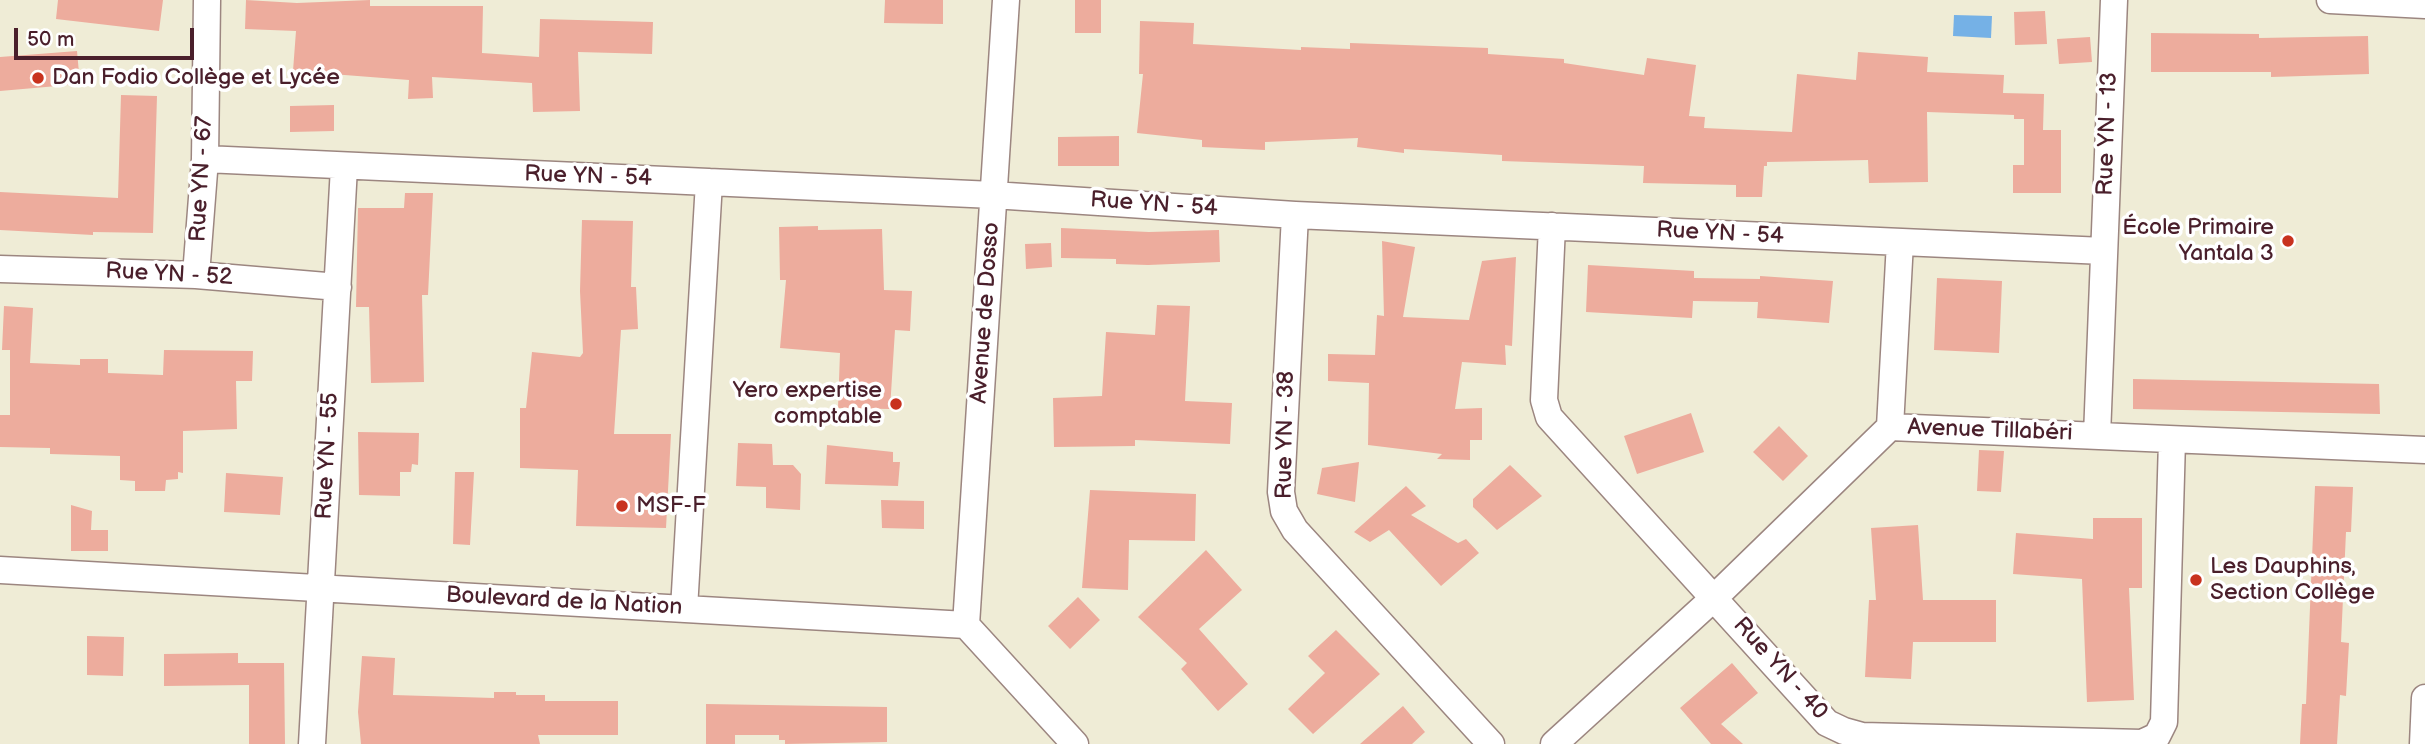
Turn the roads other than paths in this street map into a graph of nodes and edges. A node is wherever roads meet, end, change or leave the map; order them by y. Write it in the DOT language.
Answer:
graph roads {
  1 [pos="207,0"];
  2 [pos="1006,0"];
  3 [pos="2113,0"];
  4 [pos="2330,0"];
  5 [pos="2425,5"];
  6 [pos="205,159"];
  7 [pos="344,167"];
  8 [pos="709,182"];
  9 [pos="993,195"];
  10 [pos="1295,215"];
  11 [pos="1552,226"];
  12 [pos="1899,242"];
  13 [pos="2104,250"];
  14 [pos="0,269"];
  15 [pos="197,275"];
  16 [pos="338,287"];
  17 [pos="1890,427"];
  18 [pos="2097,436"];
  19 [pos="2172,440"];
  20 [pos="2425,450"];
  21 [pos="0,570"];
  22 [pos="320,588"];
  23 [pos="1715,597"];
  24 [pos="684,609"];
  25 [pos="966,625"];
  26 [pos="2425,698"];
  27 [pos="312,744"];
  28 [pos="1075,744"];
  29 [pos="1491,744"];
  30 [pos="1554,744"];
  31 [pos="2423,744"];
  1 -- 6 [label="street, Rue YN - 67"];
  2 -- 9 [label="street, Avenue de Dosso"];
  3 -- 13 [label="street, Rue YN - 13"];
  4 -- 5 [label="street"];
  6 -- 7 [label="street, Rue YN - 54"];
  6 -- 15 [label="street, Rue YN - 67"];
  7 -- 8 [label="street, Rue YN - 54"];
  7 -- 16 [label="street, Rue YN - 55"];
  8 -- 9 [label="street, Rue YN - 54"];
  8 -- 24 [label="street"];
  9 -- 10 [label="street, Rue YN - 54"];
  9 -- 25 [label="street, Avenue de Dosso"];
  10 -- 11 [label="street, Rue YN - 54"];
  10 -- 29 [label="street, Rue YN - 38"];
  11 -- 12 [label="street, Rue YN - 54"];
  11 -- 23 [label="street, Rue YN - 40"];
  12 -- 13 [label="street, Rue YN - 54"];
  12 -- 17 [label="street"];
  13 -- 18 [label="street, Rue YN - 13"];
  14 -- 15 [label="street, Rue YN - 52"];
  15 -- 16 [label="street, Rue YN - 52"];
  16 -- 22 [label="street, Rue YN - 55"];
  17 -- 18 [label="street, Avenue Tillabéri"];
  17 -- 23 [label="street, Avenue Tillabéri"];
  18 -- 19 [label="street, Avenue Tillabéri"];
  19 -- 20 [label="street, Avenue Tillabéri"];
  19 -- 23 [label="street, Rue YN - 40"];
  21 -- 22 [label="street, Boulevard de la Nation"];
  22 -- 24 [label="street, Boulevard de la Nation"];
  22 -- 27 [label="street, Rue YN - 55"];
  23 -- 30 [label="street, Avenue Tillabéri"];
  24 -- 25 [label="street, Boulevard de la Nation"];
  25 -- 28 [label="street"];
  26 -- 31 [label="street"];
}
